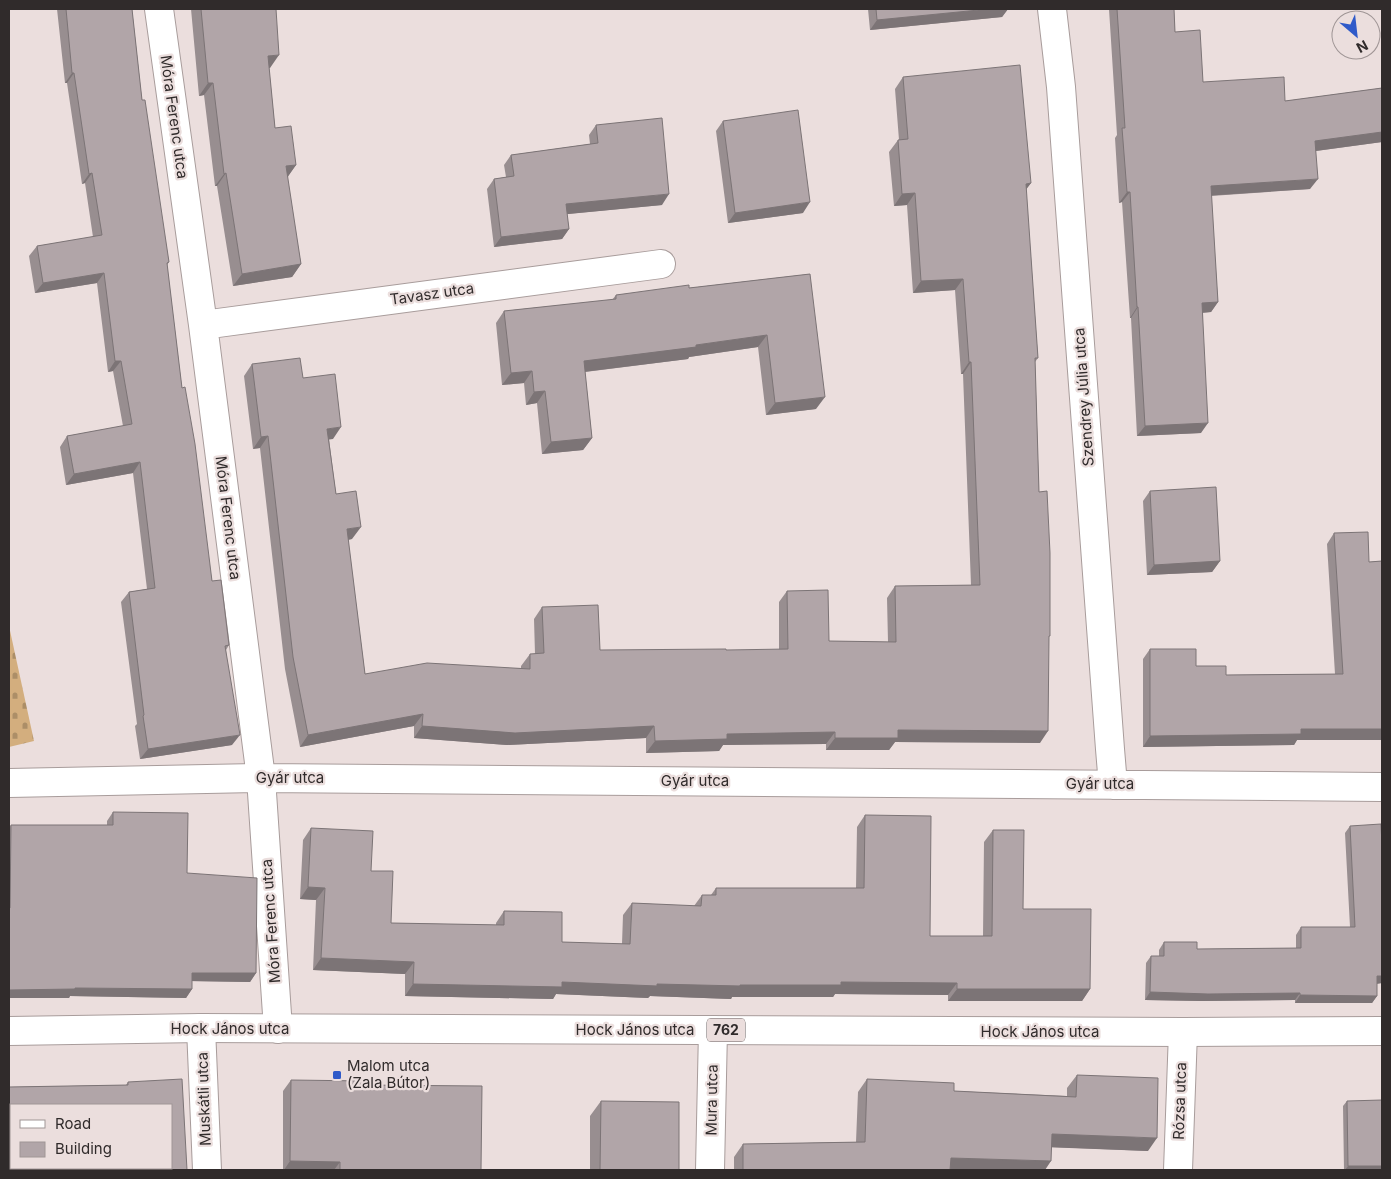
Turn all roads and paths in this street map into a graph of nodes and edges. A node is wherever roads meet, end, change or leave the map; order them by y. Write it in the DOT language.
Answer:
graph roads {
  1 [pos="160,9"];
  2 [pos="1052,9"];
  3 [pos="661,264"];
  4 [pos="203,325"];
  5 [pos="261,778"];
  6 [pos="9,783"];
  7 [pos="1113,785"];
  8 [pos="1382,787"];
  9 [pos="201,1028"];
  10 [pos="278,1029"];
  11 [pos="713,1030"];
  12 [pos="9,1031"];
  13 [pos="1382,1031"];
  14 [pos="1183,1032"];
  15 [pos="207,1170"];
  16 [pos="710,1170"];
  17 [pos="1178,1170"];
  1 -- 4 [label="street, Móra Ferenc utca"];
  2 -- 7 [label="street, Szendrey Júlia utca"];
  3 -- 4 [label="street, Tavasz utca"];
  4 -- 5 [label="street, Móra Ferenc utca"];
  5 -- 6 [label="street, Gyár utca"];
  5 -- 7 [label="street, Gyár utca"];
  5 -- 10 [label="street, Móra Ferenc utca"];
  7 -- 8 [label="street, Gyár utca"];
  9 -- 10 [label="street, Hock János utca / 762"];
  9 -- 12 [label="street, Hock János utca / 762"];
  9 -- 15 [label="street, Muskátli utca"];
  10 -- 11 [label="street, Hock János utca / 762"];
  11 -- 14 [label="street, Hock János utca / 762"];
  11 -- 16 [label="street, Mura utca"];
  13 -- 14 [label="street, Hock János utca / 762"];
  14 -- 17 [label="street, Rózsa utca"];
}
